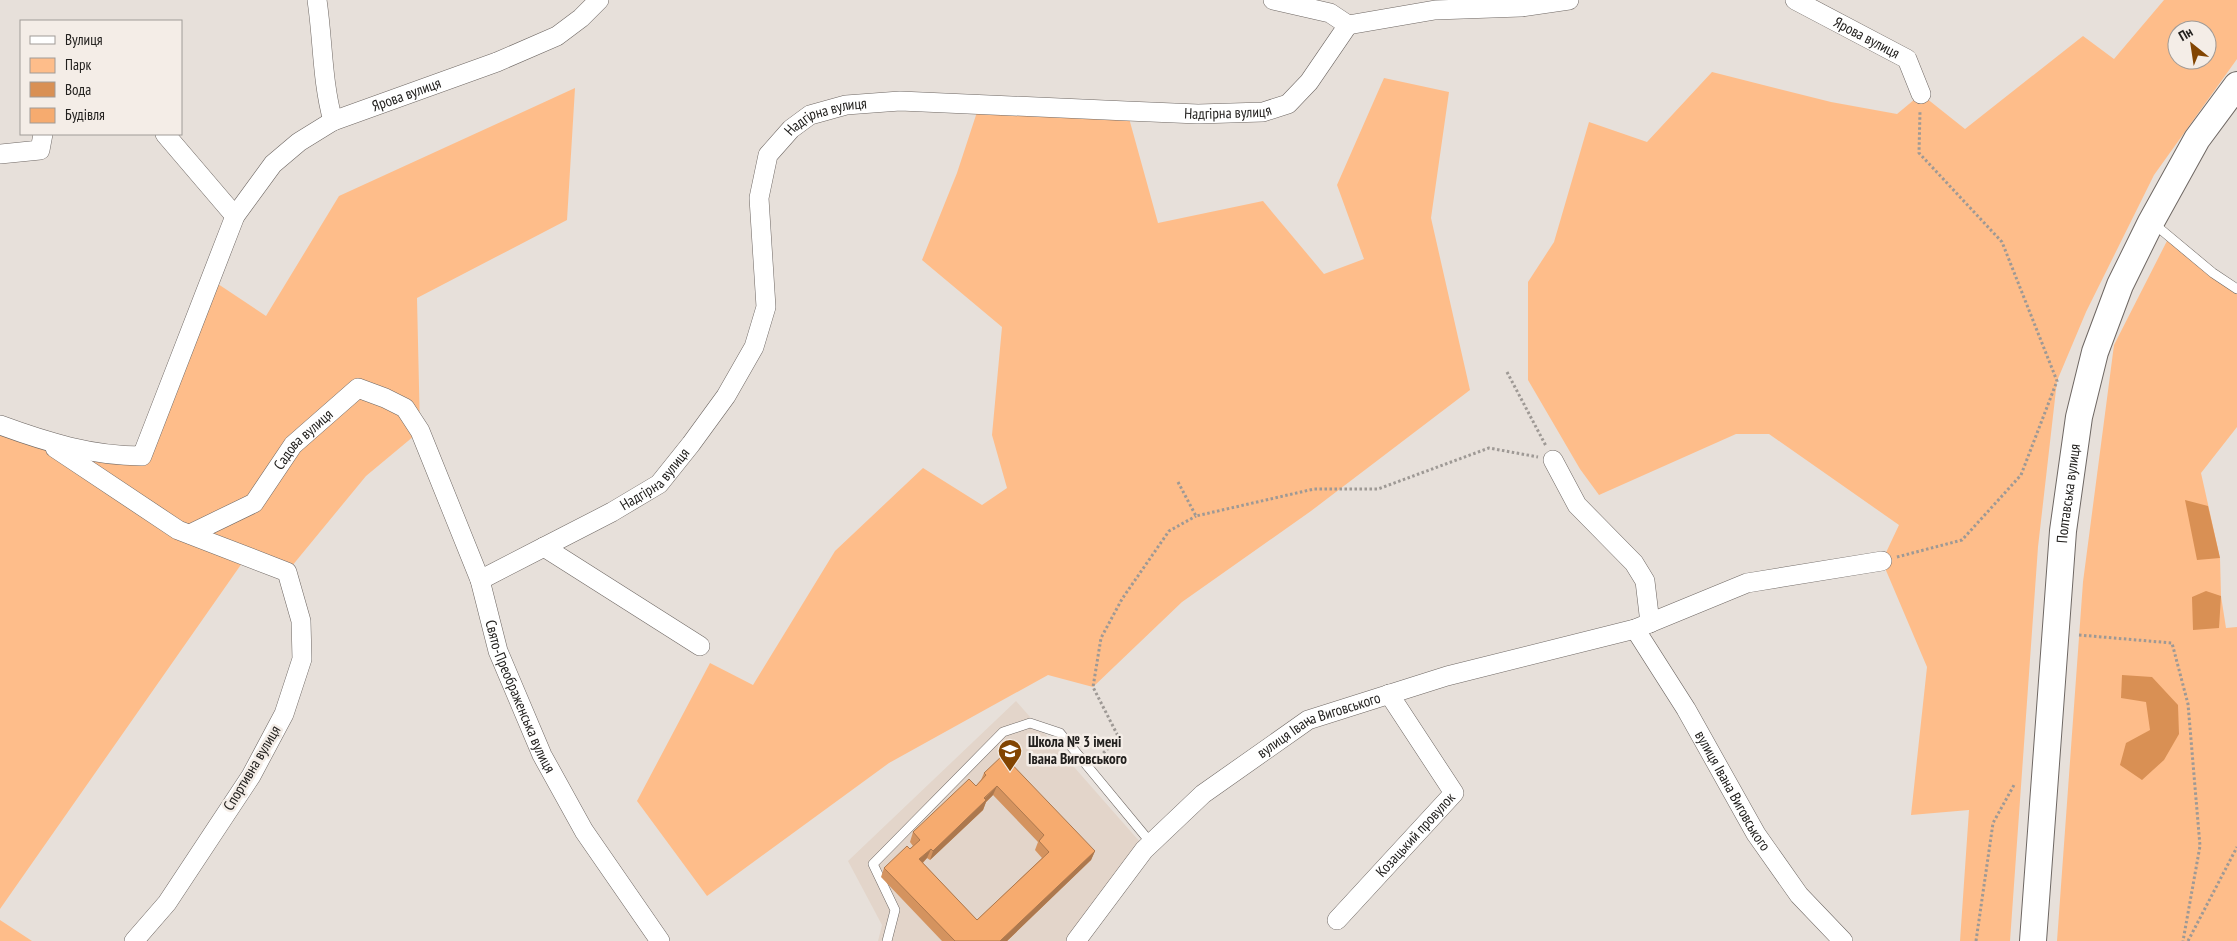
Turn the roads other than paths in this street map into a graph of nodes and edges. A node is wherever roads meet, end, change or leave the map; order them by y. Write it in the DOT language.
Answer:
graph roads {
  1 [pos="317,0"];
  2 [pos="599,0"];
  3 [pos="1273,0"];
  4 [pos="1569,0"];
  5 [pos="1795,0"];
  6 [pos="1348,25"];
  7 [pos="2237,85"];
  8 [pos="1921,94"];
  9 [pos="332,121"];
  10 [pos="43,135"];
  11 [pos="165,135"];
  12 [pos="0,154"];
  13 [pos="235,216"];
  14 [pos="2151,222"];
  15 [pos="2237,289"];
  16 [pos="0,425"];
  17 [pos="420,431"];
  18 [pos="46,442"];
  19 [pos="1553,460"];
  20 [pos="190,534"];
  21 [pos="544,547"];
  22 [pos="1882,561"];
  23 [pos="480,580"];
  24 [pos="1642,626"];
  25 [pos="700,646"];
  26 [pos="1389,694"];
  27 [pos="1151,843"];
  28 [pos="1337,920"];
  29 [pos="134,941"];
  30 [pos="659,941"];
  31 [pos="887,941"];
  32 [pos="1076,941"];
  33 [pos="1843,941"];
  34 [pos="2033,941"];
  1 -- 9 [label="street"];
  2 -- 9 [label="street, Ярова вулиця"];
  3 -- 6 [label="street"];
  4 -- 6 [label="street"];
  5 -- 8 [label="street, Ярова вулиця"];
  6 -- 21 [label="street, Надгірна вулиця"];
  7 -- 14 [label="main road, Полтавська вулиця"];
  9 -- 13 [label="street, Ярова вулиця"];
  10 -- 12 [label="street"];
  11 -- 13 [label="street"];
  13 -- 18 [label="street, Ярова вулиця"];
  14 -- 15 [label="lane"];
  14 -- 34 [label="main road, Полтавська вулиця"];
  16 -- 18 [label="street"];
  17 -- 20 [label="street, Садова вулиця"];
  17 -- 23 [label="street, Свято-Преображенська вулиця"];
  18 -- 20 [label="street"];
  19 -- 24 [label="street, вулиця Івана Виговського"];
  20 -- 29 [label="street, Спортивна вулиця"];
  21 -- 23 [label="street, Надгірна вулиця"];
  21 -- 25 [label="street"];
  22 -- 24 [label="street, вулиця Івана Виговського"];
  23 -- 30 [label="street, Свято-Преображенська вулиця"];
  24 -- 26 [label="street, вулиця Івана Виговського"];
  24 -- 33 [label="street, вулиця Івана Виговського"];
  26 -- 27 [label="street, вулиця Івана Виговського"];
  26 -- 28 [label="street, Козацький провулок"];
  27 -- 31 [label="lane"];
  27 -- 32 [label="street, вулиця Івана Виговського"];
}
